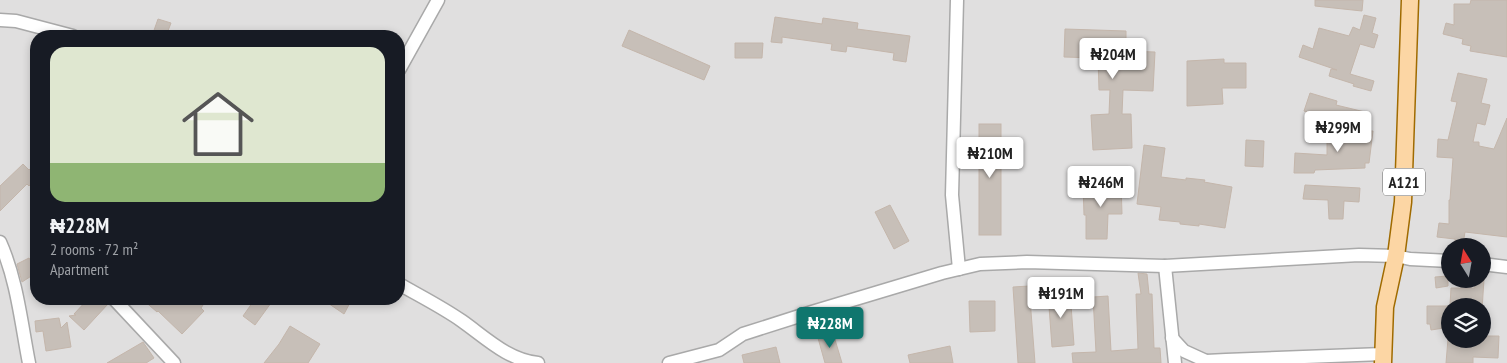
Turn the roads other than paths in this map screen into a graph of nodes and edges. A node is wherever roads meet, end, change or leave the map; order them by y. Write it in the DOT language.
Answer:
graph roads {
  1 [pos="438,0"];
  2 [pos="957,0"];
  3 [pos="1410,0"];
  4 [pos="0,20"];
  5 [pos="49,30"];
  6 [pos="405,59"];
  7 [pos="0,242"];
  8 [pos="1396,256"];
  9 [pos="1441,261"];
  10 [pos="1491,265"];
  11 [pos="1166,266"];
  12 [pos="1507,268"];
  13 [pos="959,269"];
  14 [pos="405,288"];
  15 [pos="120,305"];
  16 [pos="1172,338"];
  17 [pos="719,357"];
  18 [pos="1383,359"];
  19 [pos="1205,362"];
  20 [pos="28,363"];
  21 [pos="174,363"];
  22 [pos="538,363"];
  23 [pos="670,363"];
  24 [pos="1175,363"];
  1 -- 6 [label="street"];
  2 -- 13 [label="street"];
  3 -- 8 [label="main road, A121"];
  4 -- 5 [label="street"];
  7 -- 20 [label="street"];
  8 -- 9 [label="street"];
  8 -- 11 [label="street"];
  8 -- 18 [label="main road, A121"];
  10 -- 12 [label="street"];
  11 -- 13 [label="street"];
  11 -- 16 [label="street"];
  13 -- 17 [label="street"];
  14 -- 22 [label="street"];
  15 -- 21 [label="street"];
  16 -- 19 [label="street"];
  16 -- 24 [label="street"];
  17 -- 23 [label="street"];
  18 -- 19 [label="street"];
}
